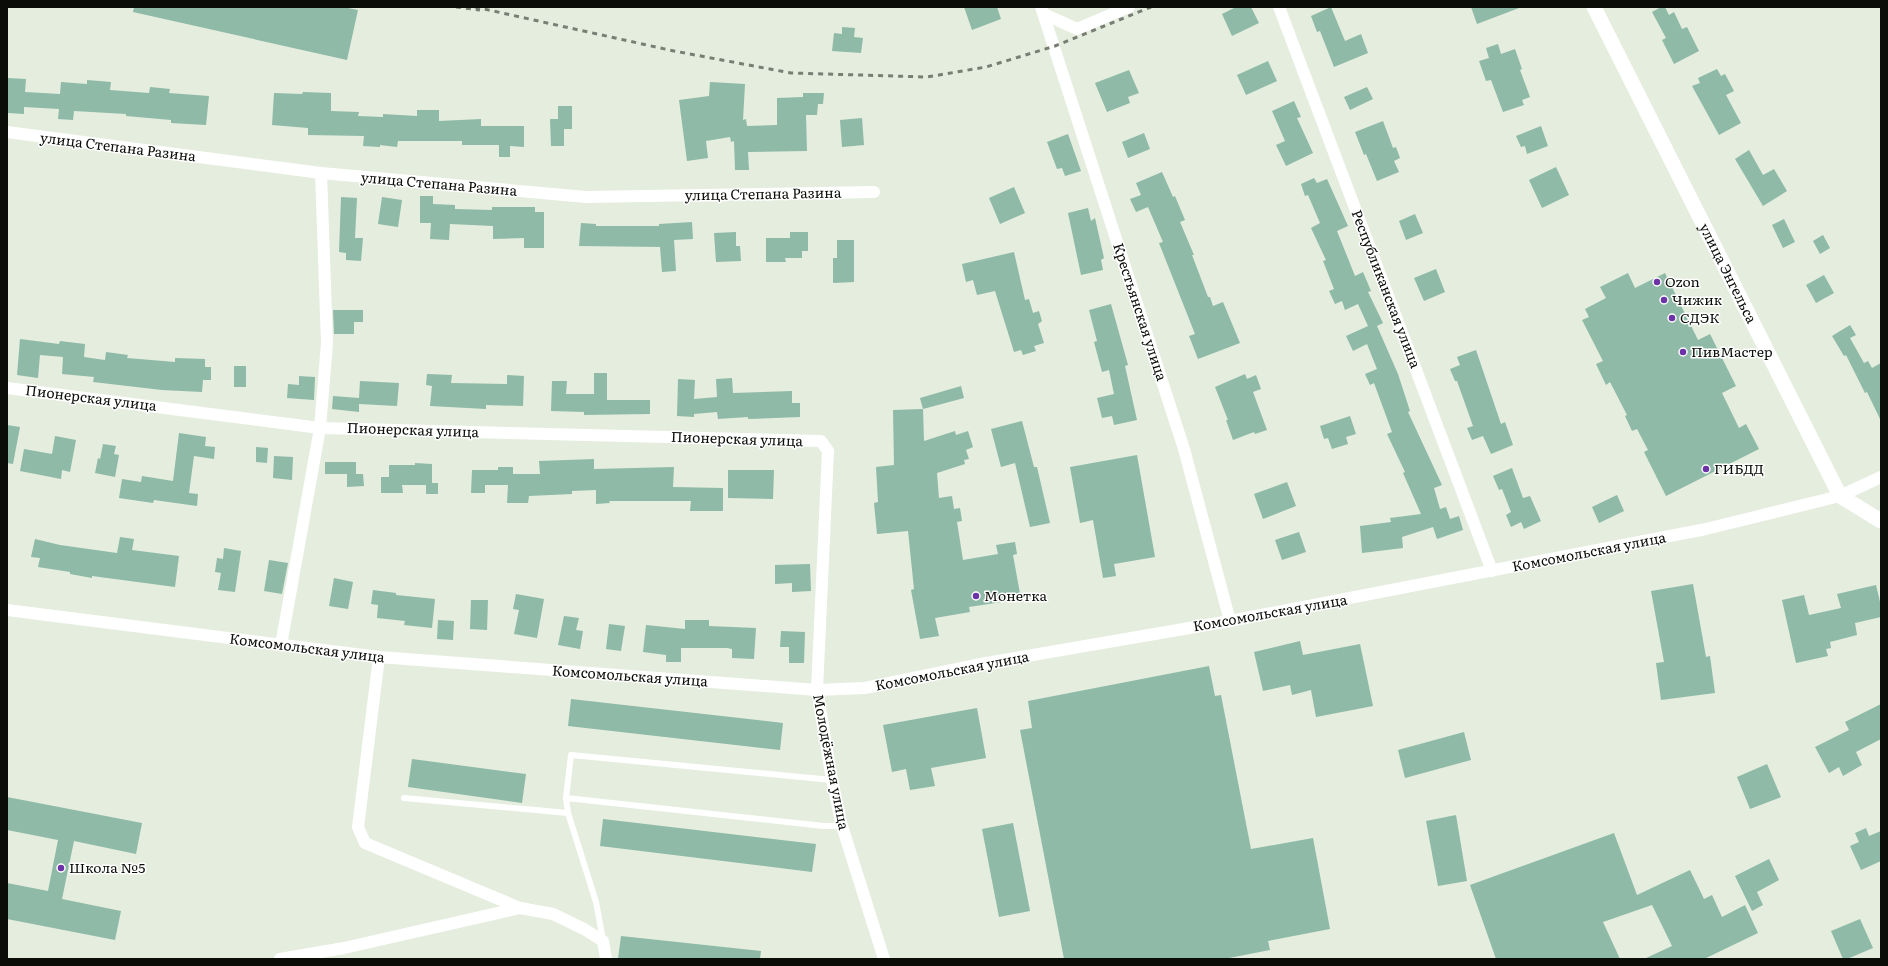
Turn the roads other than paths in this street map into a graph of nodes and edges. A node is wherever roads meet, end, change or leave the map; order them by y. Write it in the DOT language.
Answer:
graph roads {
  1 [pos="1128,7"];
  2 [pos="1279,7"];
  3 [pos="1594,7"];
  4 [pos="1042,11"];
  5 [pos="7,132"];
  6 [pos="321,173"];
  7 [pos="874,192"];
  8 [pos="7,388"];
  9 [pos="320,428"];
  10 [pos="821,441"];
  11 [pos="1881,477"];
  12 [pos="1840,496"];
  13 [pos="1881,521"];
  14 [pos="1492,571"];
  15 [pos="7,610"];
  16 [pos="1230,621"];
  17 [pos="281,645"];
  18 [pos="379,657"];
  19 [pos="817,690"];
  20 [pos="832,780"];
  21 [pos="404,798"];
  22 [pos="566,798"];
  23 [pos="568,813"];
  24 [pos="842,826"];
  25 [pos="520,908"];
  26 [pos="603,941"];
  27 [pos="280,959"];
  28 [pos="606,959"];
  29 [pos="884,959"];
  1 -- 4 [label="street"];
  2 -- 14 [label="street, Республиканская улица"];
  3 -- 12 [label="street, улица Энгельса"];
  4 -- 16 [label="street, Крестьянская улица"];
  5 -- 6 [label="street, улица Степана Разина"];
  6 -- 7 [label="street, улица Степана Разина"];
  6 -- 9 [label="street"];
  8 -- 9 [label="street, Пионерская улица"];
  9 -- 10 [label="street, Пионерская улица"];
  9 -- 17 [label="street"];
  10 -- 19 [label="street, Молодёжная улица"];
  11 -- 12 [label="street, Комсомольская улица"];
  12 -- 13 [label="street"];
  12 -- 14 [label="street, Комсомольская улица"];
  14 -- 16 [label="street, Комсомольская улица"];
  15 -- 17 [label="street, Комсомольская улица"];
  16 -- 19 [label="street, Комсомольская улица"];
  17 -- 18 [label="street, Комсомольская улица"];
  18 -- 19 [label="street, Комсомольская улица"];
  18 -- 25 [label="street"];
  19 -- 20 [label="street, Молодёжная улица"];
  20 -- 22 [label="lane"];
  20 -- 24 [label="street, Молодёжная улица"];
  21 -- 23 [label="lane"];
  22 -- 23 [label="lane"];
  22 -- 24 [label="lane"];
  23 -- 26 [label="lane"];
  24 -- 29 [label="street, Молодёжная улица"];
  25 -- 26 [label="street"];
  25 -- 27 [label="street"];
  26 -- 28 [label="street"];
}
